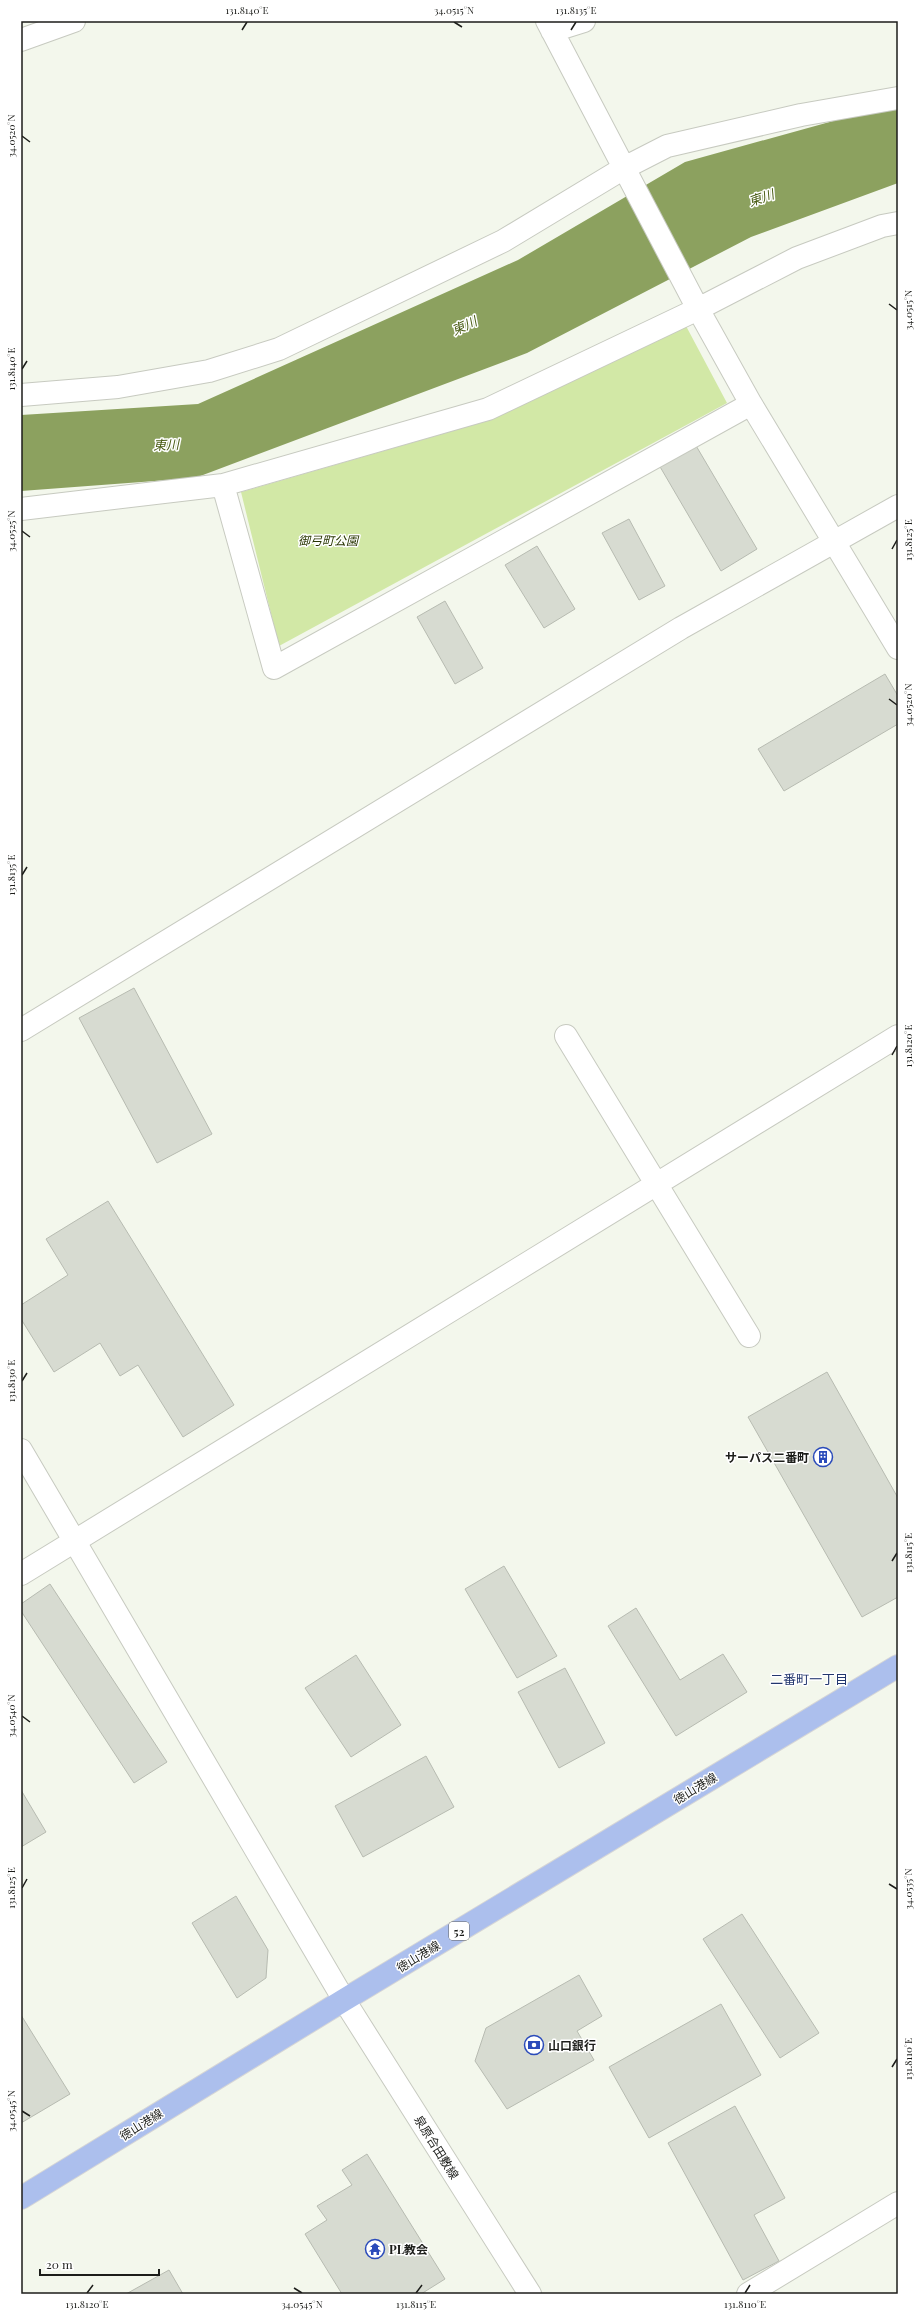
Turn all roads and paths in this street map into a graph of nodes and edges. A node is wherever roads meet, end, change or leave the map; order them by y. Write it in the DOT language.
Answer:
graph roads {
  1 [pos="74,21"];
  2 [pos="584,21"];
  3 [pos="550,26"];
  4 [pos="21,40"];
  5 [pos="898,98"];
  6 [pos="624,168"];
  7 [pos="898,223"];
  8 [pos="698,309"];
  9 [pos="21,395"];
  10 [pos="751,404"];
  11 [pos="223,485"];
  12 [pos="898,506"];
  13 [pos="21,510"];
  14 [pos="834,542"];
  15 [pos="898,648"];
  16 [pos="21,1030"];
  17 [pos="566,1036"];
  18 [pos="898,1036"];
  19 [pos="658,1184"];
  20 [pos="749,1336"];
  21 [pos="21,1450"];
  22 [pos="75,1541"];
  23 [pos="21,1574"];
  24 [pos="898,1666"];
  25 [pos="344,2000"];
  26 [pos="21,2198"];
  27 [pos="898,2203"];
  28 [pos="530,2294"];
  29 [pos="748,2294"];
  1 -- 4 [label="street"];
  2 -- 3 [label="street"];
  3 -- 6 [label="street"];
  5 -- 6 [label="street"];
  6 -- 8 [label="street"];
  6 -- 9 [label="street"];
  7 -- 8 [label="street"];
  8 -- 10 [label="street"];
  8 -- 11 [label="street"];
  10 -- 11 [label="street"];
  10 -- 14 [label="street"];
  11 -- 13 [label="street"];
  12 -- 14 [label="street"];
  14 -- 15 [label="street"];
  14 -- 16 [label="street"];
  17 -- 19 [label="street"];
  18 -- 19 [label="street"];
  19 -- 20 [label="street"];
  19 -- 22 [label="street"];
  21 -- 22 [label="street, 泉原合田敷線"];
  22 -- 23 [label="street"];
  22 -- 25 [label="street, 泉原合田敷線"];
  24 -- 25 [label="main road, 徳山港線 / 52"];
  25 -- 26 [label="main road, 徳山港線 / 52"];
  25 -- 28 [label="street, 泉原合田敷線"];
  27 -- 29 [label="street"];
}
